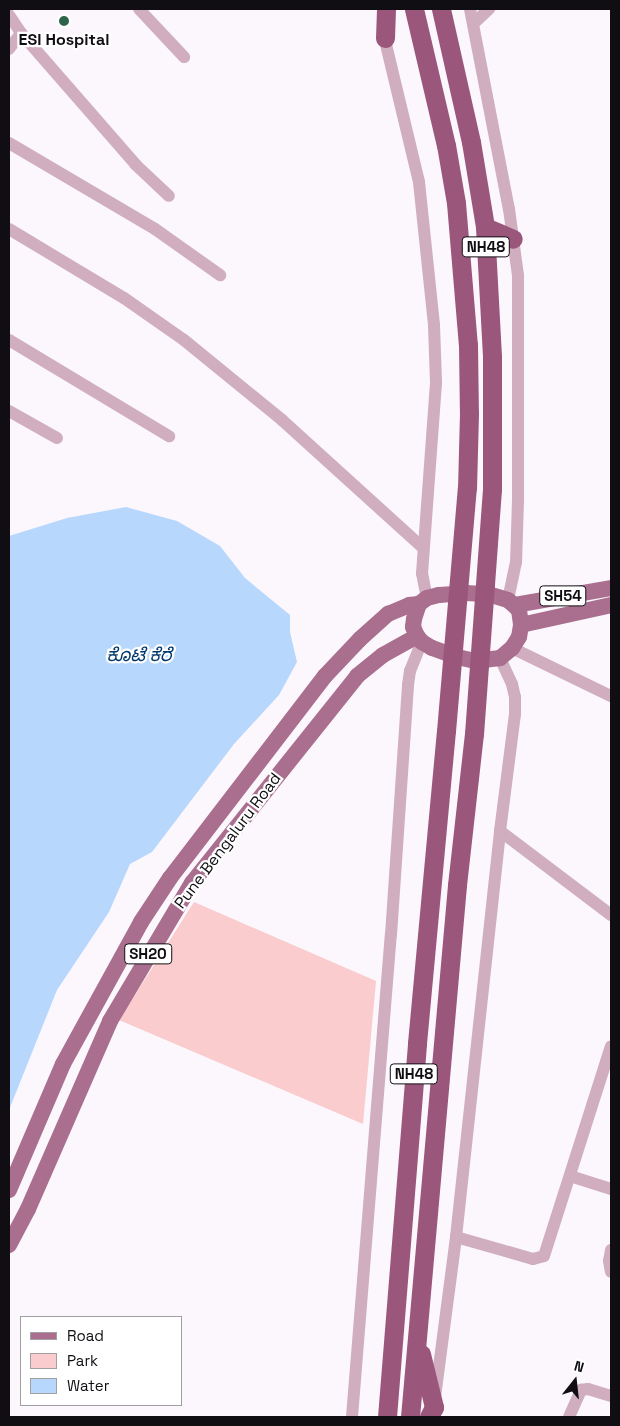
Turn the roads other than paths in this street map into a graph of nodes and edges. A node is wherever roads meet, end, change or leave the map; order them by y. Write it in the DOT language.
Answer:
graph roads {
  1 [pos="139,9"];
  2 [pos="377,9"];
  3 [pos="386,9"];
  4 [pos="414,9"];
  5 [pos="441,9"];
  6 [pos="470,9"];
  7 [pos="489,9"];
  8 [pos="9,15"];
  9 [pos="474,23"];
  10 [pos="21,33"];
  11 [pos="385,38"];
  12 [pos="9,49"];
  13 [pos="184,57"];
  14 [pos="9,143"];
  15 [pos="169,196"];
  16 [pos="485,227"];
  17 [pos="9,229"];
  18 [pos="513,239"];
  19 [pos="220,275"];
  20 [pos="9,340"];
  21 [pos="9,411"];
  22 [pos="169,436"];
  23 [pos="57,438"];
  24 [pos="423,548"];
  25 [pos="611,588"];
  26 [pos="423,601"];
  27 [pos="512,603"];
  28 [pos="611,605"];
  29 [pos="521,625"];
  30 [pos="419,639"];
  31 [pos="506,653"];
  32 [pos="611,696"];
  33 [pos="500,831"];
  34 [pos="611,915"];
  35 [pos="611,1046"];
  36 [pos="570,1176"];
  37 [pos="611,1189"];
  38 [pos="9,1190"];
  39 [pos="456,1237"];
  40 [pos="9,1245"];
  41 [pos="611,1250"];
  42 [pos="611,1272"];
  43 [pos="417,1338"];
  44 [pos="611,1396"];
  45 [pos="432,1414"];
  46 [pos="352,1417"];
  47 [pos="387,1417"];
  48 [pos="410,1417"];
  49 [pos="569,1417"];
  1 -- 13 [label="street"];
  2 -- 11 [label="street"];
  3 -- 11 [label="highway"];
  4 -- 47 [label="highway, NH48, bridge"];
  5 -- 16 [label="highway, NH48"];
  6 -- 9 [label="street"];
  7 -- 9 [label="street"];
  8 -- 10 [label="street"];
  9 -- 18 [label="street"];
  10 -- 12 [label="street"];
  10 -- 15 [label="street"];
  11 -- 24 [label="street"];
  14 -- 19 [label="street"];
  16 -- 18 [label="highway"];
  16 -- 43 [label="highway, NH48, bridge"];
  17 -- 24 [label="street"];
  18 -- 27 [label="street"];
  20 -- 22 [label="street"];
  21 -- 23 [label="street"];
  24 -- 26 [label="street"];
  25 -- 27 [label="main road, SH54"];
  26 -- 27 [label="main road"];
  26 -- 30 [label="main road"];
  26 -- 38 [label="main road, Pune Bengaluru Road / SH20"];
  27 -- 29 [label="main road"];
  28 -- 29 [label="main road, SH54"];
  29 -- 31 [label="main road"];
  30 -- 31 [label="main road"];
  30 -- 40 [label="main road, Pune Bengaluru Road / SH20"];
  30 -- 46 [label="street"];
  31 -- 32 [label="street"];
  31 -- 33 [label="street"];
  33 -- 34 [label="street"];
  33 -- 39 [label="street"];
  35 -- 36 [label="street"];
  36 -- 37 [label="street"];
  36 -- 39 [label="street"];
  39 -- 45 [label="street"];
  41 -- 42 [label="street"];
  43 -- 45 [label="highway"];
  43 -- 48 [label="highway, NH48"];
  44 -- 49 [label="street"];
}
